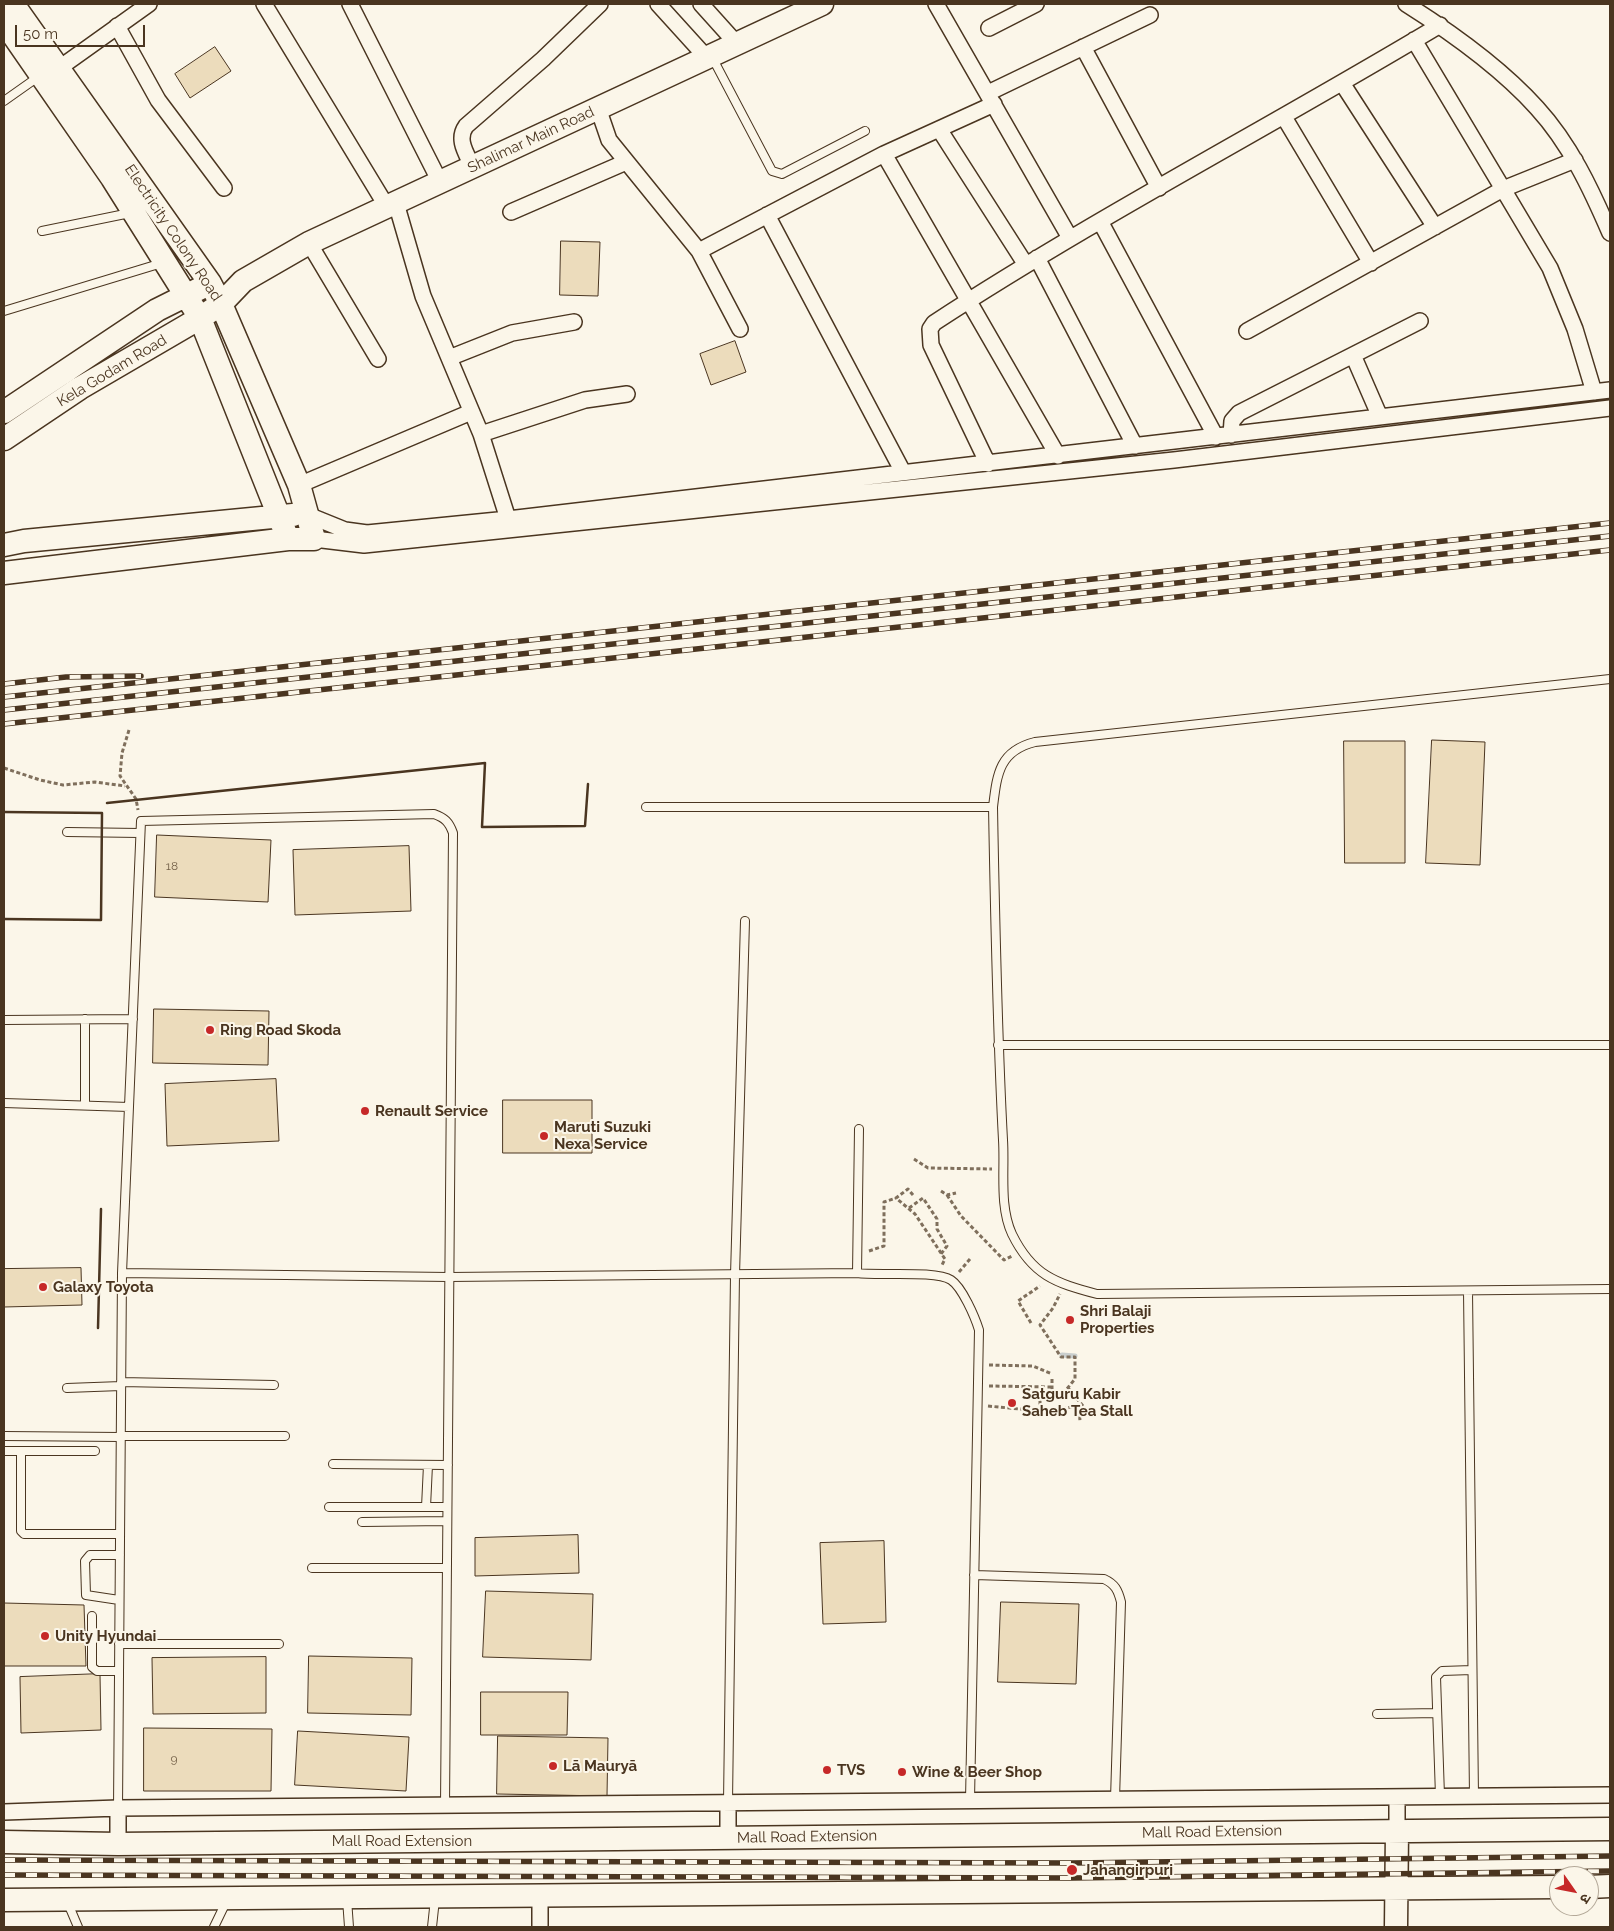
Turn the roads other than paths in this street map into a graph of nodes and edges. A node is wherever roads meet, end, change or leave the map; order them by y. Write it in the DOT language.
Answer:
graph roads {
  1 [pos="13,4"];
  2 [pos="149,4"];
  3 [pos="264,4"];
  4 [pos="350,4"];
  5 [pos="600,4"];
  6 [pos="658,4"];
  7 [pos="701,4"];
  8 [pos="822,4"];
  9 [pos="936,4"];
  10 [pos="1036,4"];
  11 [pos="1406,4"];
  12 [pos="1150,15"];
  13 [pos="4,22"];
  14 [pos="1440,25"];
  15 [pos="118,26"];
  16 [pos="989,28"];
  17 [pos="1414,40"];
  18 [pos="737,44"];
  19 [pos="1083,47"];
  20 [pos="709,57"];
  21 [pos="48,74"];
  22 [pos="1342,83"];
  23 [pos="991,99"];
  24 [pos="4,101"];
  25 [pos="598,108"];
  26 [pos="1284,118"];
  27 [pos="939,129"];
  28 [pos="865,131"];
  29 [pos="884,154"];
  30 [pos="1575,160"];
  31 [pos="626,162"];
  32 [pos="473,168"];
  33 [pos="440,182"];
  34 [pos="224,188"];
  35 [pos="1159,188"];
  36 [pos="1503,189"];
  37 [pos="391,205"];
  38 [pos="134,212"];
  39 [pos="510,212"];
  40 [pos="767,215"];
  41 [pos="1100,221"];
  42 [pos="1435,227"];
  43 [pos="42,231"];
  44 [pos="1610,233"];
  45 [pos="1070,238"];
  46 [pos="309,242"];
  47 [pos="699,251"];
  48 [pos="1032,261"];
  49 [pos="166,262"];
  50 [pos="1371,262"];
  51 [pos="243,281"];
  52 [pos="210,283"];
  53 [pos="188,295"];
  54 [pos="969,300"];
  55 [pos="221,304"];
  56 [pos="4,311"];
  57 [pos="200,318"];
  58 [pos="1420,321"];
  59 [pos="574,322"];
  60 [pos="740,329"];
  61 [pos="1246,332"];
  62 [pos="1354,355"];
  63 [pos="449,358"];
  64 [pos="378,359"];
  65 [pos="1610,390"];
  66 [pos="1594,392"];
  67 [pos="627,394"];
  68 [pos="1610,408"];
  69 [pos="4,412"];
  70 [pos="472,412"];
  71 [pos="1380,417"];
  72 [pos="481,434"];
  73 [pos="1223,436"];
  74 [pos="4,439"];
  75 [pos="1135,446"];
  76 [pos="1058,456"];
  77 [pos="988,464"];
  78 [pos="903,472"];
  79 [pos="299,485"];
  80 [pos="279,515"];
  81 [pos="308,515"];
  82 [pos="508,519"];
  83 [pos="288,539"];
  84 [pos="314,539"];
  85 [pos="4,545"];
  86 [pos="4,573"];
  87 [pos="1610,679"];
  88 [pos="646,807"];
  89 [pos="993,807"];
  90 [pos="67,832"];
  91 [pos="140,832"];
  92 [pos="746,921"];
  93 [pos="85,1019"];
  94 [pos="133,1019"];
  95 [pos="4,1020"];
  96 [pos="998,1045"];
  97 [pos="1610,1045"];
  98 [pos="4,1103"];
  99 [pos="85,1106"];
  100 [pos="129,1107"];
  101 [pos="859,1129"];
  102 [pos="122,1273"];
  103 [pos="857,1273"];
  104 [pos="735,1275"];
  105 [pos="449,1277"];
  106 [pos="1610,1289"];
  107 [pos="1468,1291"];
  108 [pos="121,1384"];
  109 [pos="274,1385"];
  110 [pos="67,1388"];
  111 [pos="4,1436"];
  112 [pos="121,1436"];
  113 [pos="285,1436"];
  114 [pos="4,1451"];
  115 [pos="22,1451"];
  116 [pos="95,1451"];
  117 [pos="333,1464"];
  118 [pos="428,1465"];
  119 [pos="448,1465"];
  120 [pos="329,1507"];
  121 [pos="426,1507"];
  122 [pos="447,1507"];
  123 [pos="447,1520"];
  124 [pos="362,1522"];
  125 [pos="120,1534"];
  126 [pos="120,1555"];
  127 [pos="312,1568"];
  128 [pos="447,1568"];
  129 [pos="974,1574"];
  130 [pos="120,1600"];
  131 [pos="92,1616"];
  132 [pos="119,1644"];
  133 [pos="279,1644"];
  134 [pos="1472,1670"];
  135 [pos="119,1671"];
  136 [pos="1437,1713"];
  137 [pos="1376,1714"];
  138 [pos="1610,1794"];
  139 [pos="1440,1796"];
  140 [pos="1474,1796"];
  141 [pos="1397,1797"];
  142 [pos="1115,1799"];
  143 [pos="970,1800"];
  144 [pos="728,1802"];
  145 [pos="445,1804"];
  146 [pos="118,1808"];
  147 [pos="4,1812"];
  148 [pos="1610,1829"];
  149 [pos="1397,1830"];
  150 [pos="728,1838"];
  151 [pos="6,1841"];
  152 [pos="118,1844"];
  153 [pos="1549,1887"];
  154 [pos="1396,1888"];
  155 [pos="435,1896"];
  156 [pos="540,1896"];
  157 [pos="347,1897"];
  158 [pos="228,1898"];
  159 [pos="4,1900"];
  160 [pos="66,1900"];
  161 [pos="78,1927"];
  162 [pos="214,1927"];
  163 [pos="349,1927"];
  164 [pos="432,1927"];
  165 [pos="540,1927"];
  166 [pos="1396,1927"];
  1 -- 21 [label="main road, Electricity Colony Road"];
  2 -- 15 [label="street"];
  3 -- 37 [label="street"];
  4 -- 33 [label="street"];
  5 -- 32 [label="street"];
  6 -- 20 [label="street"];
  7 -- 18 [label="street"];
  8 -- 18 [label="main road, Shalimar Main Road"];
  9 -- 23 [label="street"];
  10 -- 16 [label="street"];
  11 -- 14 [label="street"];
  12 -- 19 [label="street"];
  13 -- 21 [label="main road, Electricity Colony Road"];
  14 -- 17 [label="street"];
  14 -- 30 [label="street"];
  15 -- 21 [label="street"];
  15 -- 34 [label="street"];
  17 -- 22 [label="street"];
  17 -- 36 [label="street"];
  18 -- 20 [label="main road, Shalimar Main Road"];
  19 -- 23 [label="street"];
  19 -- 35 [label="street"];
  20 -- 25 [label="main road, Shalimar Main Road"];
  20 -- 28 [label="lane"];
  21 -- 24 [label="lane"];
  21 -- 38 [label="main road, Electricity Colony Road"];
  21 -- 52 [label="main road, Electricity Colony Road"];
  22 -- 26 [label="street"];
  22 -- 42 [label="street"];
  23 -- 27 [label="street"];
  23 -- 45 [label="street"];
  25 -- 31 [label="street"];
  25 -- 32 [label="main road, Shalimar Main Road"];
  26 -- 35 [label="street"];
  26 -- 50 [label="street"];
  27 -- 29 [label="street"];
  27 -- 48 [label="street"];
  29 -- 40 [label="street"];
  29 -- 54 [label="street"];
  30 -- 36 [label="street"];
  30 -- 44 [label="street"];
  31 -- 39 [label="street"];
  31 -- 47 [label="street"];
  32 -- 33 [label="main road, Shalimar Main Road"];
  33 -- 37 [label="main road, Shalimar Main Road"];
  35 -- 41 [label="street"];
  36 -- 42 [label="street"];
  36 -- 66 [label="street"];
  37 -- 46 [label="main road, Shalimar Main Road"];
  37 -- 63 [label="street"];
  38 -- 43 [label="lane"];
  38 -- 49 [label="main road, Electricity Colony Road"];
  40 -- 47 [label="street"];
  40 -- 78 [label="street"];
  41 -- 45 [label="street"];
  41 -- 73 [label="street"];
  42 -- 50 [label="street"];
  45 -- 48 [label="street"];
  46 -- 51 [label="main road, Shalimar Main Road"];
  46 -- 64 [label="street"];
  47 -- 60 [label="street"];
  48 -- 54 [label="street"];
  48 -- 75 [label="street"];
  49 -- 53 [label="main road, Electricity Colony Road"];
  49 -- 56 [label="lane"];
  50 -- 61 [label="street"];
  51 -- 52 [label="main road, Shalimar Main Road"];
  51 -- 55 [label="main road, Shalimar Main Road"];
  52 -- 53 [label="main road, Kela Godam Road"];
  52 -- 55 [label="main road, Electricity Colony Road"];
  53 -- 57 [label="main road, Electricity Colony Road"];
  53 -- 69 [label="main road, Kela Godam Road"];
  54 -- 76 [label="street"];
  54 -- 77 [label="street"];
  55 -- 57 [label="main road, Kela Godam Road"];
  55 -- 79 [label="main road, Electricity Colony Road"];
  57 -- 74 [label="main road, Kela Godam Road"];
  57 -- 80 [label="main road, Electricity Colony Road"];
  58 -- 62 [label="street"];
  59 -- 63 [label="street"];
  62 -- 71 [label="street"];
  62 -- 73 [label="street"];
  63 -- 70 [label="street"];
  65 -- 66 [label="street"];
  66 -- 71 [label="street"];
  67 -- 72 [label="street"];
  68 -- 84 [label="street"];
  70 -- 72 [label="street"];
  70 -- 79 [label="street"];
  71 -- 73 [label="street"];
  72 -- 82 [label="street"];
  73 -- 75 [label="street"];
  75 -- 76 [label="street"];
  76 -- 77 [label="street"];
  77 -- 78 [label="street"];
  78 -- 82 [label="street"];
  79 -- 81 [label="main road, Electricity Colony Road"];
  80 -- 81 [label="main road"];
  80 -- 83 [label="main road, Electricity Colony Road"];
  80 -- 85 [label="main road"];
  81 -- 82 [label="street"];
  81 -- 84 [label="main road, Electricity Colony Road"];
  83 -- 84 [label="main road"];
  83 -- 86 [label="main road"];
  87 -- 89 [label="lane"];
  88 -- 89 [label="lane"];
  89 -- 96 [label="lane"];
  90 -- 91 [label="lane"];
  91 -- 94 [label="lane"];
  91 -- 105 [label="lane"];
  92 -- 104 [label="lane"];
  93 -- 94 [label="lane"];
  93 -- 95 [label="lane"];
  93 -- 99 [label="lane"];
  94 -- 100 [label="lane"];
  96 -- 97 [label="lane"];
  96 -- 107 [label="lane"];
  98 -- 99 [label="lane"];
  99 -- 100 [label="lane"];
  100 -- 102 [label="lane"];
  101 -- 103 [label="lane"];
  102 -- 105 [label="lane"];
  102 -- 108 [label="lane"];
  103 -- 104 [label="lane"];
  103 -- 129 [label="lane"];
  104 -- 105 [label="lane"];
  104 -- 144 [label="lane"];
  105 -- 119 [label="lane"];
  106 -- 107 [label="lane"];
  107 -- 134 [label="lane"];
  108 -- 109 [label="lane"];
  108 -- 110 [label="lane"];
  108 -- 112 [label="lane"];
  111 -- 112 [label="lane"];
  112 -- 113 [label="lane"];
  112 -- 125 [label="lane"];
  114 -- 115 [label="lane"];
  115 -- 116 [label="lane"];
  115 -- 125 [label="lane"];
  117 -- 118 [label="lane"];
  118 -- 119 [label="lane"];
  118 -- 121 [label="lane"];
  119 -- 122 [label="lane"];
  120 -- 121 [label="lane"];
  121 -- 122 [label="lane"];
  122 -- 123 [label="lane"];
  123 -- 124 [label="lane"];
  123 -- 128 [label="lane"];
  125 -- 126 [label="lane"];
  126 -- 130 [label="lane"];
  126 -- 130 [label="lane"];
  127 -- 128 [label="lane"];
  128 -- 145 [label="lane"];
  129 -- 142 [label="lane"];
  129 -- 143 [label="lane"];
  130 -- 132 [label="lane"];
  131 -- 135 [label="lane"];
  132 -- 133 [label="lane"];
  132 -- 135 [label="lane"];
  134 -- 136 [label="lane"];
  134 -- 140 [label="lane"];
  135 -- 146 [label="lane"];
  136 -- 137 [label="lane"];
  136 -- 139 [label="lane"];
  138 -- 140 [label="street"];
  139 -- 140 [label="street"];
  139 -- 141 [label="street"];
  141 -- 142 [label="street"];
  141 -- 149 [label="street"];
  142 -- 143 [label="street"];
  143 -- 144 [label="street"];
  144 -- 145 [label="street"];
  144 -- 150 [label="street"];
  145 -- 146 [label="street"];
  146 -- 147 [label="street"];
  146 -- 152 [label="street"];
  148 -- 149 [label="main road, Mall Road Extension"];
  149 -- 150 [label="main road, Mall Road Extension"];
  149 -- 154 [label="main road"];
  150 -- 152 [label="main road, Mall Road Extension"];
  151 -- 152 [label="main road, Mall Road Extension"];
  153 -- 154 [label="main road"];
  154 -- 156 [label="main road"];
  154 -- 166 [label="main road"];
  155 -- 156 [label="main road"];
  155 -- 157 [label="main road"];
  155 -- 164 [label="lane"];
  156 -- 165 [label="street"];
  157 -- 158 [label="main road"];
  157 -- 163 [label="lane"];
  158 -- 160 [label="main road"];
  158 -- 162 [label="lane"];
  159 -- 160 [label="main road"];
  160 -- 161 [label="lane"];
}
